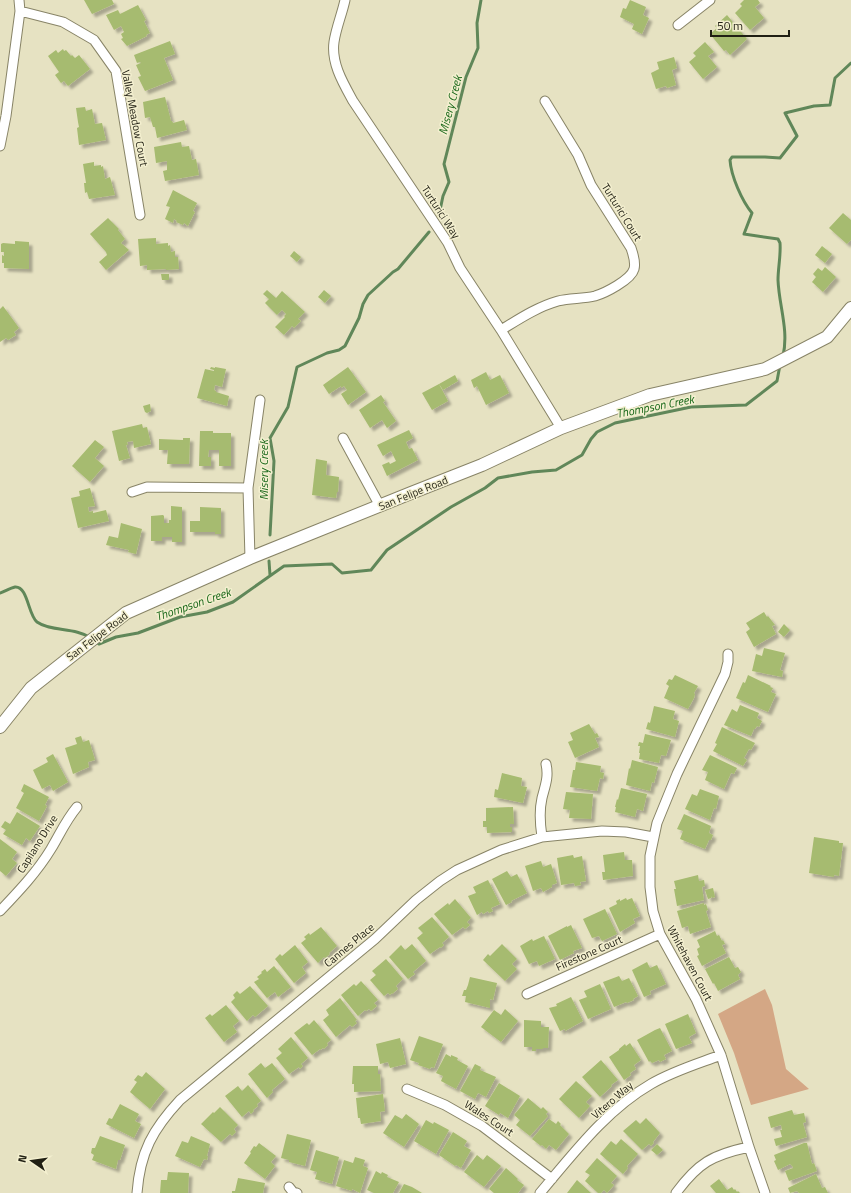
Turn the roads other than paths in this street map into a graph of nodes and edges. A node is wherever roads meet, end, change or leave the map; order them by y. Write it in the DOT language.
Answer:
graph roads {
  1 [pos="19,0"];
  2 [pos="345,0"];
  3 [pos="710,0"];
  4 [pos="20,11"];
  5 [pos="678,25"];
  6 [pos="545,101"];
  7 [pos="3,115"];
  8 [pos="0,146"];
  9 [pos="140,215"];
  10 [pos="851,308"];
  11 [pos="501,330"];
  12 [pos="260,400"];
  13 [pos="561,428"];
  14 [pos="343,438"];
  15 [pos="248,488"];
  16 [pos="132,492"];
  17 [pos="380,506"];
  18 [pos="250,558"];
  19 [pos="728,654"];
  20 [pos="0,727"];
  21 [pos="546,764"];
  22 [pos="77,807"];
  23 [pos="542,836"];
  24 [pos="653,837"];
  25 [pos="0,911"];
  26 [pos="660,934"];
  27 [pos="527,994"];
  28 [pos="721,1055"];
  29 [pos="407,1089"];
  30 [pos="749,1147"];
  31 [pos="552,1179"];
  32 [pos="289,1187"];
  33 [pos="137,1193"];
  34 [pos="297,1193"];
  35 [pos="540,1193"];
  36 [pos="676,1193"];
  37 [pos="765,1193"];
  1 -- 4 [label="street"];
  2 -- 11 [label="street, Turturici Way"];
  3 -- 5 [label="street"];
  4 -- 7 [label="street"];
  4 -- 9 [label="street, Valley Meadow Court"];
  6 -- 11 [label="street, Turturici Court"];
  7 -- 8 [label="street"];
  10 -- 13 [label="street, San Felipe Road"];
  11 -- 13 [label="street, Turturici Way"];
  12 -- 15 [label="street"];
  13 -- 17 [label="street, San Felipe Road"];
  14 -- 17 [label="street"];
  15 -- 16 [label="street"];
  15 -- 18 [label="street"];
  17 -- 18 [label="street, San Felipe Road"];
  18 -- 20 [label="street, San Felipe Road"];
  19 -- 24 [label="street, Whitehaven Court"];
  21 -- 23 [label="street"];
  22 -- 25 [label="street, Capilano Drive"];
  23 -- 24 [label="street, Cannes Place"];
  23 -- 33 [label="street, Cannes Place"];
  24 -- 26 [label="street, Whitehaven Court"];
  26 -- 27 [label="street, Firestone Court"];
  26 -- 28 [label="street, Whitehaven Court"];
  28 -- 30 [label="street, Whitehaven Court"];
  28 -- 31 [label="street, Vitero Way"];
  29 -- 31 [label="street, Wales Court"];
  30 -- 36 [label="street"];
  30 -- 37 [label="street, Whitehaven Court"];
  31 -- 35 [label="street, Vitero Way"];
  32 -- 34 [label="street"];
}
